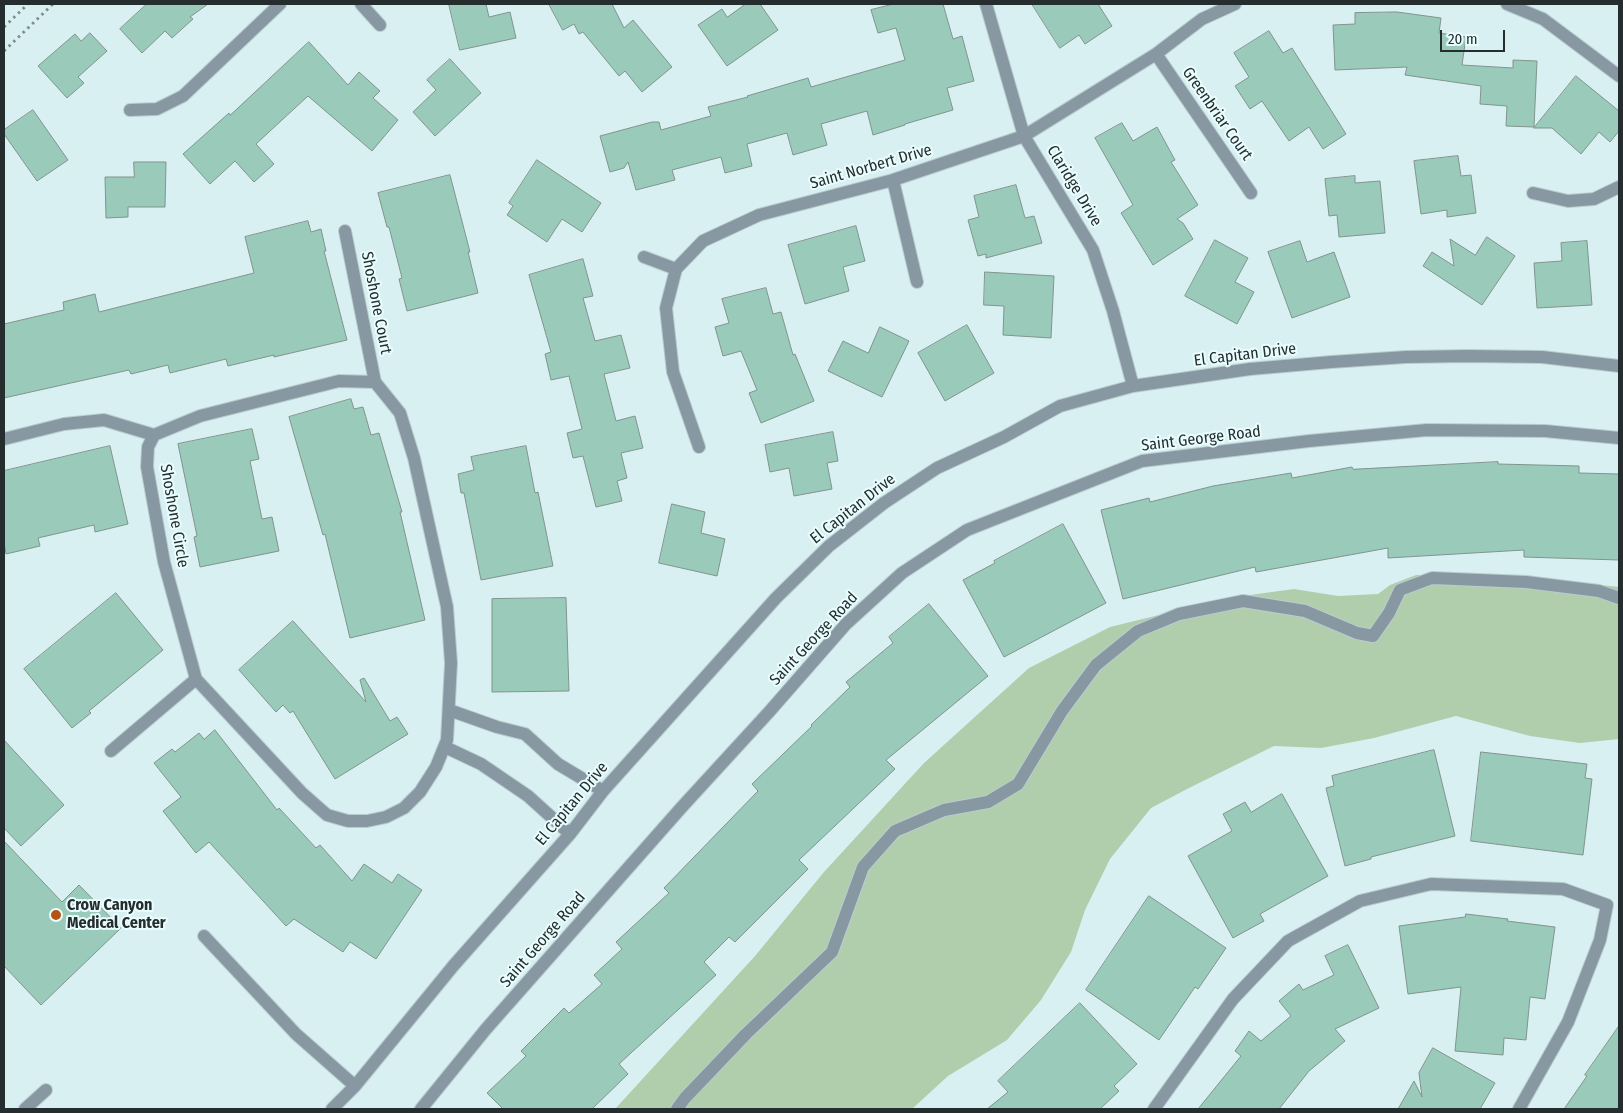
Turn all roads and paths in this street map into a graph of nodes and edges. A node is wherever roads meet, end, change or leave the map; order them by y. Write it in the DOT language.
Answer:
graph roads {
  1 [pos="28,4"];
  2 [pos="53,4"];
  3 [pos="280,4"];
  4 [pos="361,4"];
  5 [pos="986,4"];
  6 [pos="1235,4"];
  7 [pos="1507,4"];
  8 [pos="380,25"];
  9 [pos="4,27"];
  10 [pos="4,51"];
  11 [pos="1156,54"];
  12 [pos="1619,76"];
  13 [pos="130,110"];
  14 [pos="1024,136"];
  15 [pos="893,180"];
  16 [pos="1619,187"];
  17 [pos="1251,193"];
  18 [pos="1534,193"];
  19 [pos="345,231"];
  20 [pos="644,257"];
  21 [pos="676,269"];
  22 [pos="917,282"];
  23 [pos="1619,366"];
  24 [pos="375,382"];
  25 [pos="1133,386"];
  26 [pos="154,435"];
  27 [pos="1619,438"];
  28 [pos="4,439"];
  29 [pos="699,447"];
  30 [pos="1619,598"];
  31 [pos="196,678"];
  32 [pos="449,710"];
  33 [pos="445,747"];
  34 [pos="111,751"];
  35 [pos="603,791"];
  36 [pos="570,834"];
  37 [pos="204,936"];
  38 [pos="355,1086"];
  39 [pos="46,1090"];
  40 [pos="25,1109"];
  41 [pos="332,1109"];
  42 [pos="421,1109"];
  43 [pos="677,1109"];
  44 [pos="1154,1109"];
  45 [pos="1519,1109"];
  1 -- 9 [label="path"];
  2 -- 10 [label="path"];
  3 -- 13 [label="street"];
  4 -- 8 [label="street"];
  5 -- 14 [label="street, Claridge Drive"];
  6 -- 11 [label="street, Saint Norbert Drive"];
  7 -- 12 [label="street"];
  11 -- 14 [label="street, Saint Norbert Drive"];
  11 -- 17 [label="street, Greenbriar Court"];
  14 -- 15 [label="street, Saint Norbert Drive"];
  14 -- 25 [label="street, Claridge Drive"];
  15 -- 21 [label="street, Saint Norbert Drive"];
  15 -- 22 [label="street"];
  16 -- 18 [label="street"];
  19 -- 24 [label="street, Shoshone Court"];
  20 -- 21 [label="street"];
  21 -- 29 [label="street, Saint Norbert Drive"];
  23 -- 25 [label="street, El Capitan Drive"];
  24 -- 26 [label="street"];
  24 -- 32 [label="street, Shoshone Circle"];
  25 -- 35 [label="street, El Capitan Drive"];
  26 -- 28 [label="street"];
  26 -- 31 [label="street, Shoshone Circle"];
  27 -- 42 [label="street, Saint George Road"];
  30 -- 43 [label="street"];
  31 -- 33 [label="street, Shoshone Circle"];
  31 -- 34 [label="street"];
  32 -- 33 [label="street, Shoshone Circle"];
  32 -- 35 [label="street"];
  33 -- 36 [label="street"];
  35 -- 36 [label="street, El Capitan Drive"];
  36 -- 38 [label="street, El Capitan Drive"];
  37 -- 38 [label="street"];
  38 -- 41 [label="street, El Capitan Drive"];
  39 -- 40 [label="street"];
  44 -- 45 [label="street"];
}
